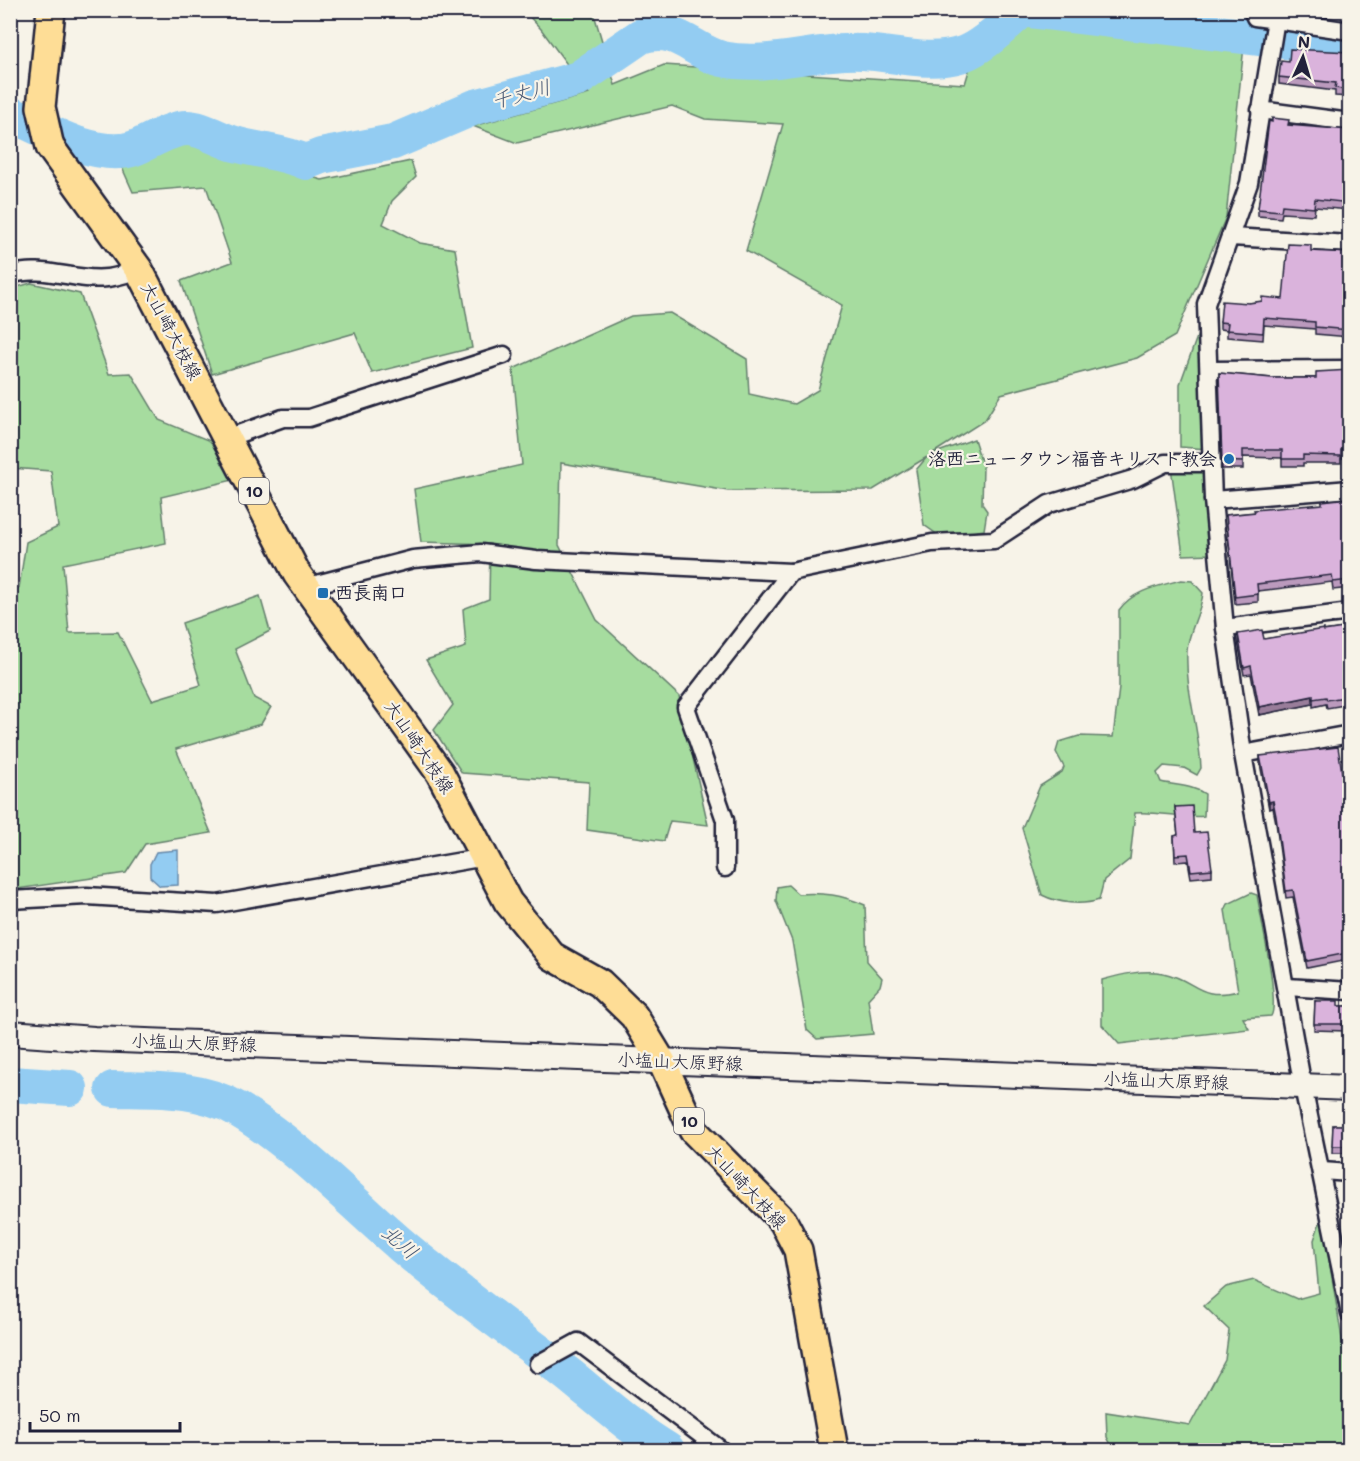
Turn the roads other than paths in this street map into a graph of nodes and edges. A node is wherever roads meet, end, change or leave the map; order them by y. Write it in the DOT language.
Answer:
graph roads {
  1 [pos="51,10"];
  2 [pos="1252,10"];
  3 [pos="1276,19"];
  4 [pos="1350,31"];
  5 [pos="1260,110"];
  6 [pos="1350,122"];
  7 [pos="1231,237"];
  8 [pos="1350,244"];
  9 [pos="139,270"];
  10 [pos="10,275"];
  11 [pos="504,356"];
  12 [pos="1350,369"];
  13 [pos="1210,370"];
  14 [pos="227,438"];
  15 [pos="1212,463"];
  16 [pos="1350,489"];
  17 [pos="1213,500"];
  18 [pos="791,572"];
  19 [pos="305,587"];
  20 [pos="1350,612"];
  21 [pos="1225,628"];
  22 [pos="1350,734"];
  23 [pos="1243,754"];
  24 [pos="485,857"];
  25 [pos="725,868"];
  26 [pos="10,900"];
  27 [pos="1287,987"];
  28 [pos="1350,991"];
  29 [pos="10,1033"];
  30 [pos="662,1062"];
  31 [pos="1303,1087"];
  32 [pos="1350,1088"];
  33 [pos="1322,1171"];
  34 [pos="1350,1173"];
  35 [pos="1350,1314"];
  36 [pos="537,1364"];
  37 [pos="721,1450"];
  38 [pos="834,1450"];
  1 -- 9 [label="main road, 大山崎大枝線 / 10"];
  2 -- 3 [label="street"];
  3 -- 4 [label="street"];
  3 -- 5 [label="street"];
  5 -- 6 [label="street"];
  5 -- 7 [label="street"];
  7 -- 8 [label="street"];
  7 -- 13 [label="street"];
  9 -- 10 [label="street"];
  9 -- 14 [label="main road, 大山崎大枝線 / 10"];
  11 -- 14 [label="street"];
  12 -- 13 [label="street"];
  13 -- 15 [label="street"];
  14 -- 19 [label="main road, 大山崎大枝線 / 10"];
  15 -- 17 [label="street"];
  15 -- 18 [label="street"];
  16 -- 17 [label="street"];
  17 -- 21 [label="street"];
  18 -- 19 [label="street"];
  18 -- 25 [label="street"];
  19 -- 24 [label="main road, 大山崎大枝線 / 10"];
  20 -- 21 [label="street"];
  21 -- 23 [label="street"];
  22 -- 23 [label="street"];
  23 -- 27 [label="street"];
  24 -- 26 [label="street"];
  24 -- 30 [label="main road, 大山崎大枝線 / 10"];
  27 -- 28 [label="street"];
  27 -- 31 [label="street"];
  29 -- 30 [label="main road, 小塩山大原野線"];
  30 -- 31 [label="main road, 小塩山大原野線"];
  30 -- 38 [label="main road, 大山崎大枝線 / 10"];
  31 -- 32 [label="main road, 小塩山大原野線"];
  31 -- 33 [label="street"];
  33 -- 34 [label="street"];
  33 -- 35 [label="street"];
  36 -- 37 [label="street"];
}
